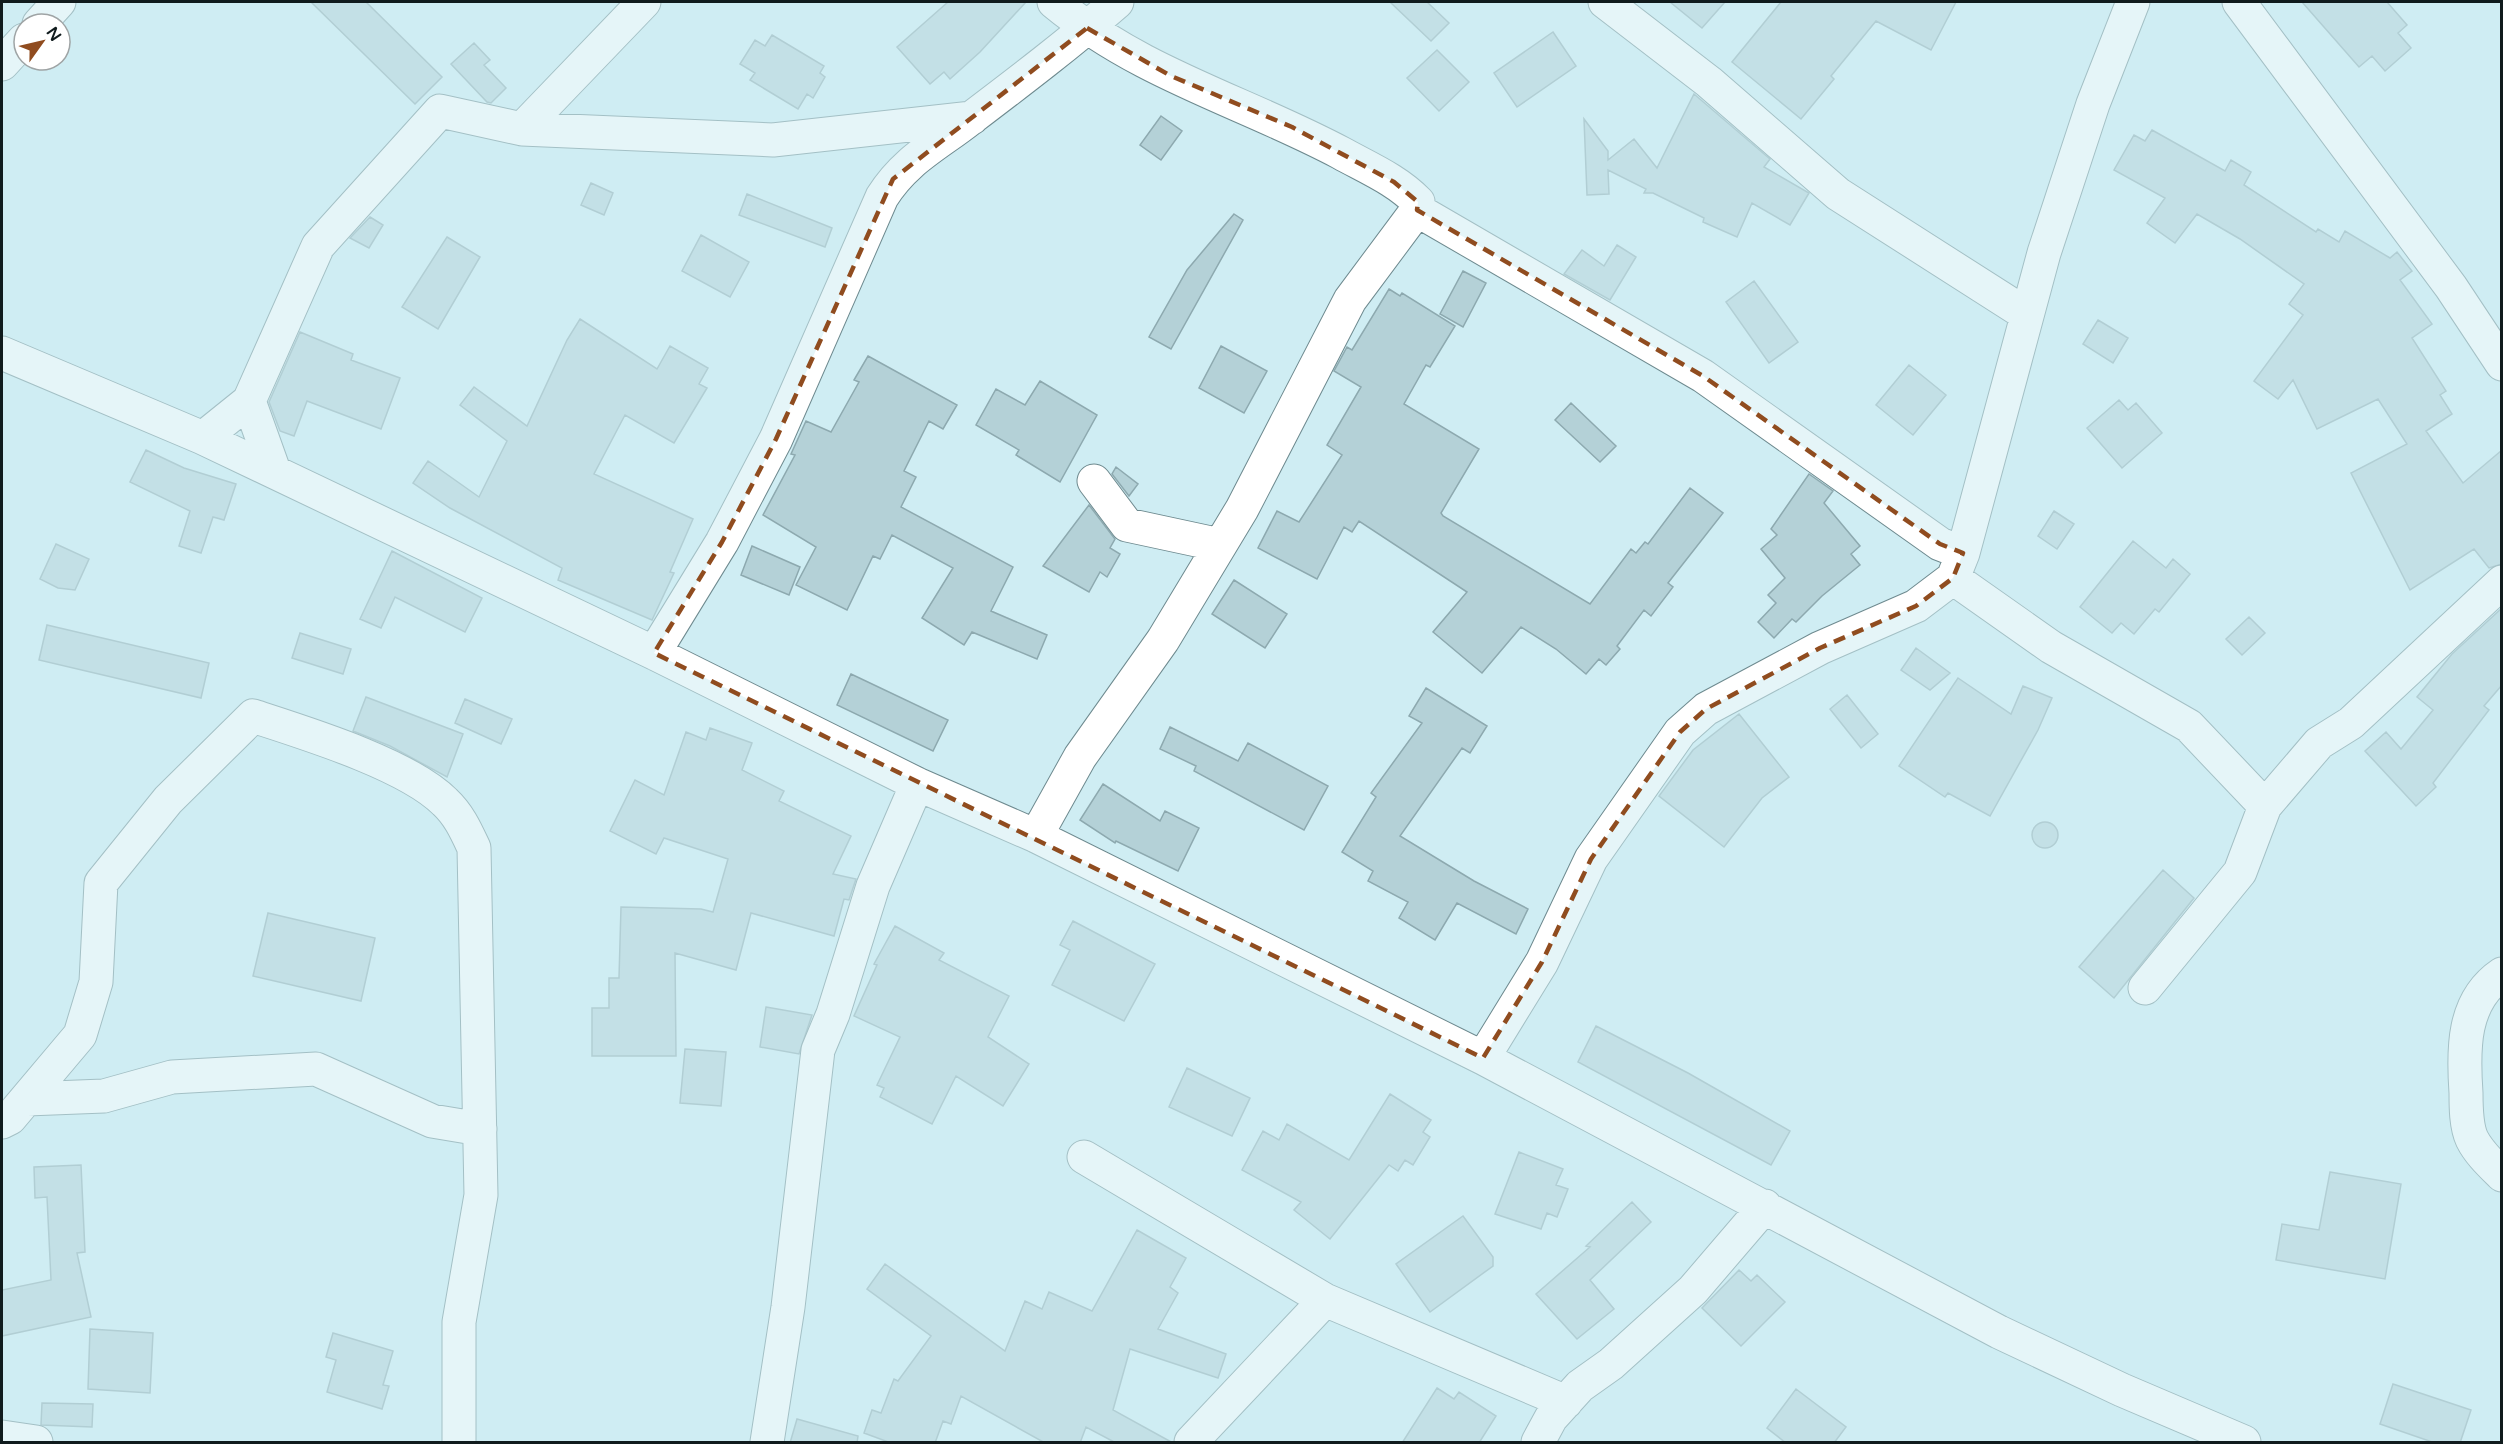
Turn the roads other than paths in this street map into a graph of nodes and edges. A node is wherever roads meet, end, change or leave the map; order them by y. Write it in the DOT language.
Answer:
graph roads {
  1 [pos="644,2"];
  2 [pos="1054,2"];
  3 [pos="1117,2"];
  4 [pos="1605,2"];
  5 [pos="2133,2"];
  6 [pos="2239,2"];
  7 [pos="1087,28"];
  8 [pos="972,118"];
  9 [pos="522,129"];
  10 [pos="1417,210"];
  11 [pos="2026,314"];
  12 [pos="2,353"];
  13 [pos="2502,364"];
  14 [pos="249,401"];
  15 [pos="202,438"];
  16 [pos="274,471"];
  17 [pos="1094,481"];
  18 [pos="1220,545"];
  19 [pos="1958,566"];
  20 [pos="2502,582"];
  21 [pos="654,653"];
  22 [pos="917,784"];
  23 [pos="2265,806"];
  24 [pos="1036,837"];
  25 [pos="2502,974"];
  26 [pos="2145,988"];
  27 [pos="1483,1058"];
  28 [pos="27,1099"];
  29 [pos="2,1122"];
  30 [pos="480,1130"];
  31 [pos="1084,1157"];
  32 [pos="2502,1175"];
  33 [pos="1765,1206"];
  34 [pos="1325,1300"];
  35 [pos="1566,1402"];
  36 [pos="2,1437"];
  37 [pos="36,1443"];
  38 [pos="459,1443"];
  39 [pos="768,1443"];
  40 [pos="1191,1443"];
  41 [pos="1538,1443"];
  42 [pos="2244,1443"];
  1 -- 9 [label="street"];
  2 -- 7 [label="street"];
  3 -- 7 [label="street"];
  4 -- 11 [label="street"];
  5 -- 11 [label="street"];
  6 -- 13 [label="street"];
  7 -- 8 [label="street"];
  7 -- 10 [label="street"];
  8 -- 9 [label="street"];
  8 -- 21 [label="street"];
  9 -- 14 [label="street"];
  10 -- 18 [label="street"];
  10 -- 19 [label="street"];
  11 -- 19 [label="street"];
  12 -- 15 [label="street"];
  14 -- 15 [label="street"];
  14 -- 16 [label="street"];
  15 -- 16 [label="street"];
  16 -- 21 [label="street"];
  17 -- 18 [label="street"];
  18 -- 24 [label="street"];
  19 -- 23 [label="street"];
  19 -- 27 [label="street"];
  20 -- 23 [label="street"];
  21 -- 22 [label="street"];
  22 -- 24 [label="street"];
  22 -- 39 [label="street"];
  23 -- 26 [label="street"];
  24 -- 27 [label="street"];
  25 -- 32 [label="street"];
  27 -- 33 [label="street"];
  28 -- 29 [label="street"];
  28 -- 30 [label="street"];
  28 -- 30 [label="street"];
  30 -- 38 [label="street"];
  31 -- 34 [label="street"];
  33 -- 35 [label="street"];
  33 -- 42 [label="street"];
  34 -- 35 [label="street"];
  34 -- 40 [label="street"];
  35 -- 41 [label="street"];
  36 -- 37 [label="street"];
}
